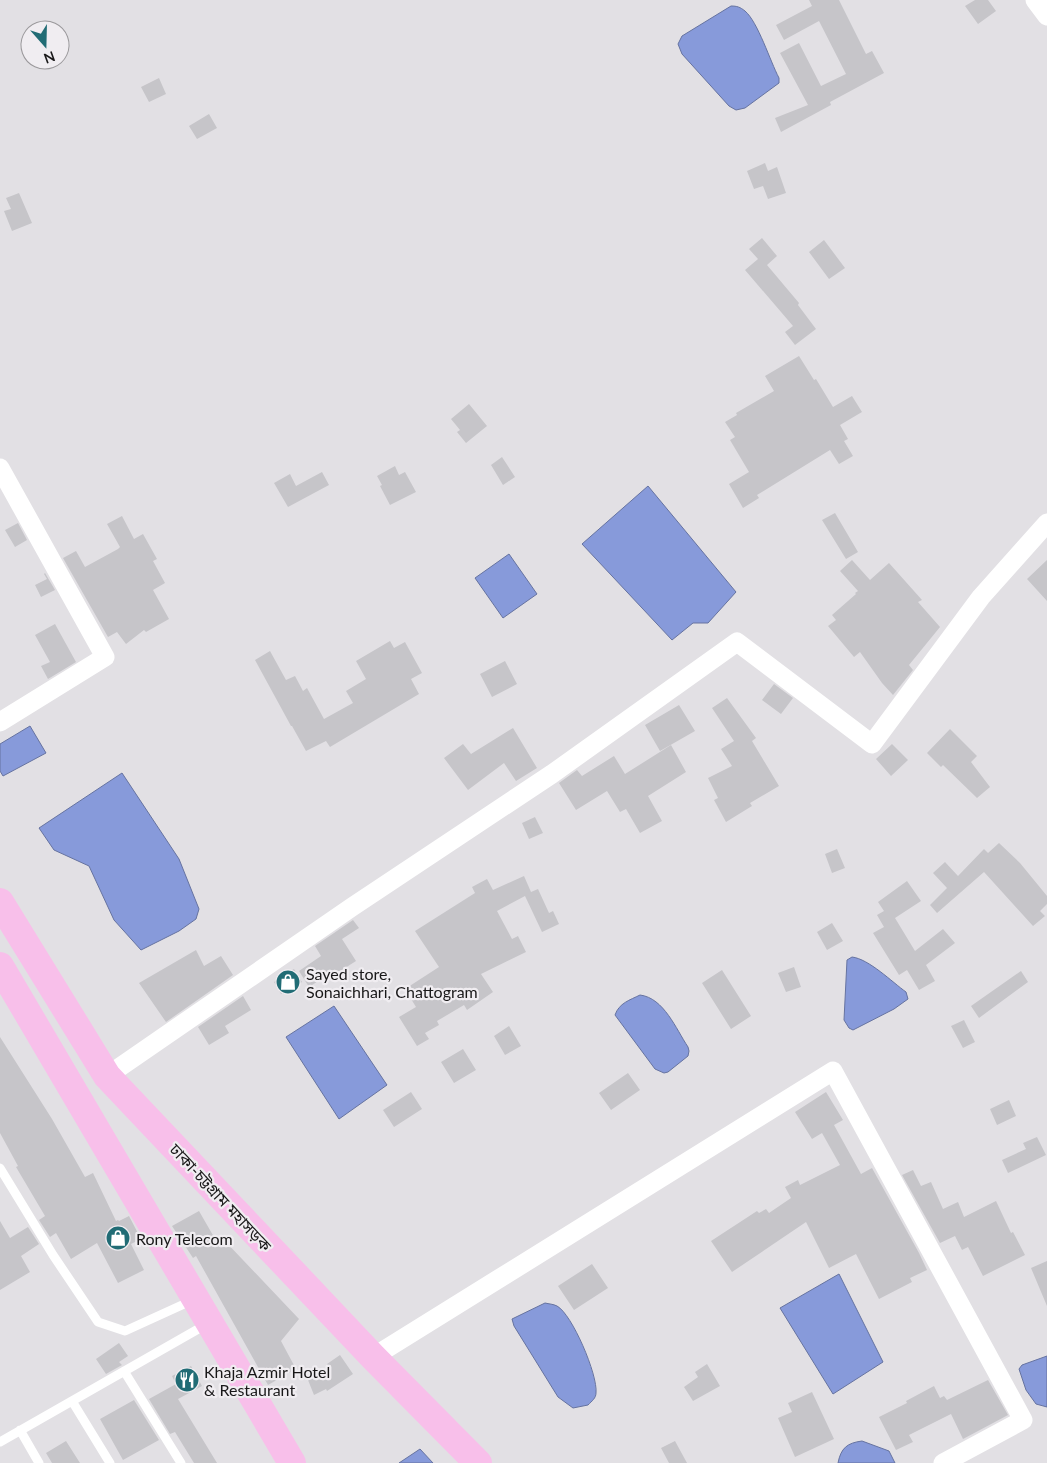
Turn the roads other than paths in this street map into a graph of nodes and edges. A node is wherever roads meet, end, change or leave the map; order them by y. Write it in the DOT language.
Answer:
graph roads {
  1 [pos="1035,0"];
  2 [pos="1047,16"];
  3 [pos="0,468"];
  4 [pos="1047,523"];
  5 [pos="0,722"];
  6 [pos="0,902"];
  7 [pos="0,966"];
  8 [pos="107,1076"];
  9 [pos="0,1168"];
  10 [pos="195,1299"];
  11 [pos="209,1323"];
  12 [pos="373,1357"];
  13 [pos="124,1371"];
  14 [pos="72,1401"];
  15 [pos="20,1430"];
  16 [pos="0,1441"];
  17 [pos="39,1463"];
  18 [pos="110,1463"];
  19 [pos="181,1463"];
  20 [pos="292,1463"];
  21 [pos="478,1463"];
  22 [pos="943,1463"];
  1 -- 2 [label="street"];
  3 -- 5 [label="street"];
  4 -- 8 [label="street"];
  6 -- 8 [label="highway, ঢাকা-চট্টগ্রাম মহাসড়ক"];
  7 -- 10 [label="highway"];
  8 -- 12 [label="highway, ঢাকা-চট্টগ্রাম মহাসড়ক"];
  9 -- 10 [label="lane"];
  10 -- 11 [label="highway"];
  11 -- 13 [label="lane"];
  11 -- 20 [label="highway"];
  12 -- 21 [label="highway, ঢাকা-চট্টগ্রাম মহাসড়ক"];
  12 -- 22 [label="street"];
  13 -- 14 [label="lane"];
  13 -- 19 [label="lane"];
  14 -- 15 [label="lane"];
  14 -- 18 [label="lane"];
  15 -- 16 [label="lane"];
  15 -- 17 [label="lane"];
}
